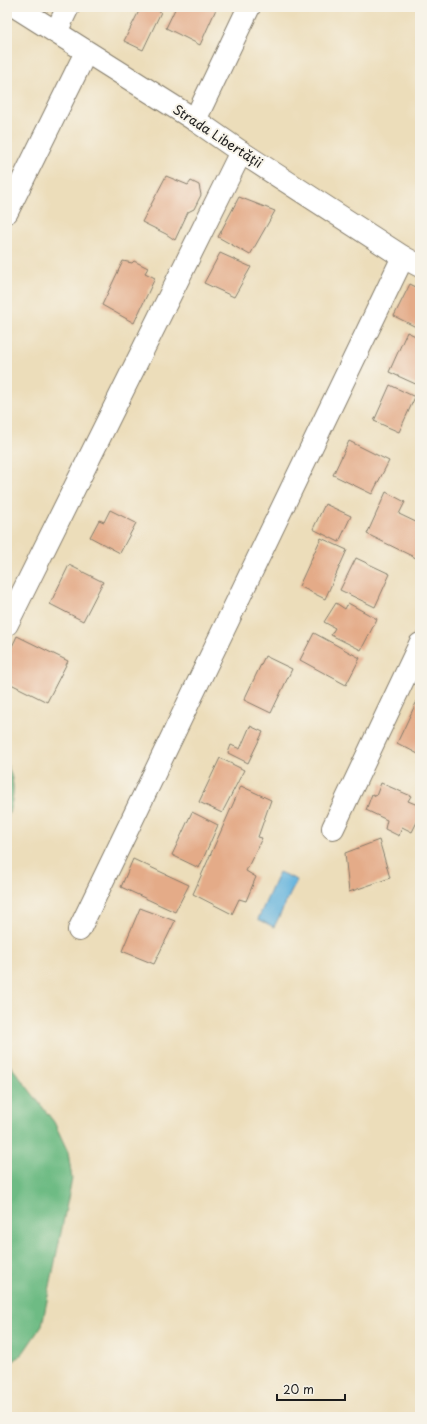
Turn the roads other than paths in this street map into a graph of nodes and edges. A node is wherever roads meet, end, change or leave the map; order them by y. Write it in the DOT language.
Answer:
graph roads {
  1 [pos="16,7"];
  2 [pos="68,7"];
  3 [pos="249,7"];
  4 [pos="56,32"];
  5 [pos="86,52"];
  6 [pos="195,120"];
  7 [pos="241,152"];
  8 [pos="7,212"];
  9 [pos="412,262"];
  10 [pos="7,624"];
  11 [pos="420,644"];
  12 [pos="332,828"];
  13 [pos="79,930"];
  1 -- 4 [label="street, Strada Libertății"];
  2 -- 4 [label="street"];
  3 -- 6 [label="street"];
  4 -- 5 [label="street, Strada Libertății"];
  5 -- 6 [label="street, Strada Libertății"];
  5 -- 8 [label="street"];
  6 -- 7 [label="street, Strada Libertății"];
  7 -- 9 [label="street, Strada Libertății"];
  7 -- 10 [label="street"];
  9 -- 13 [label="street"];
  11 -- 12 [label="street"];
}
